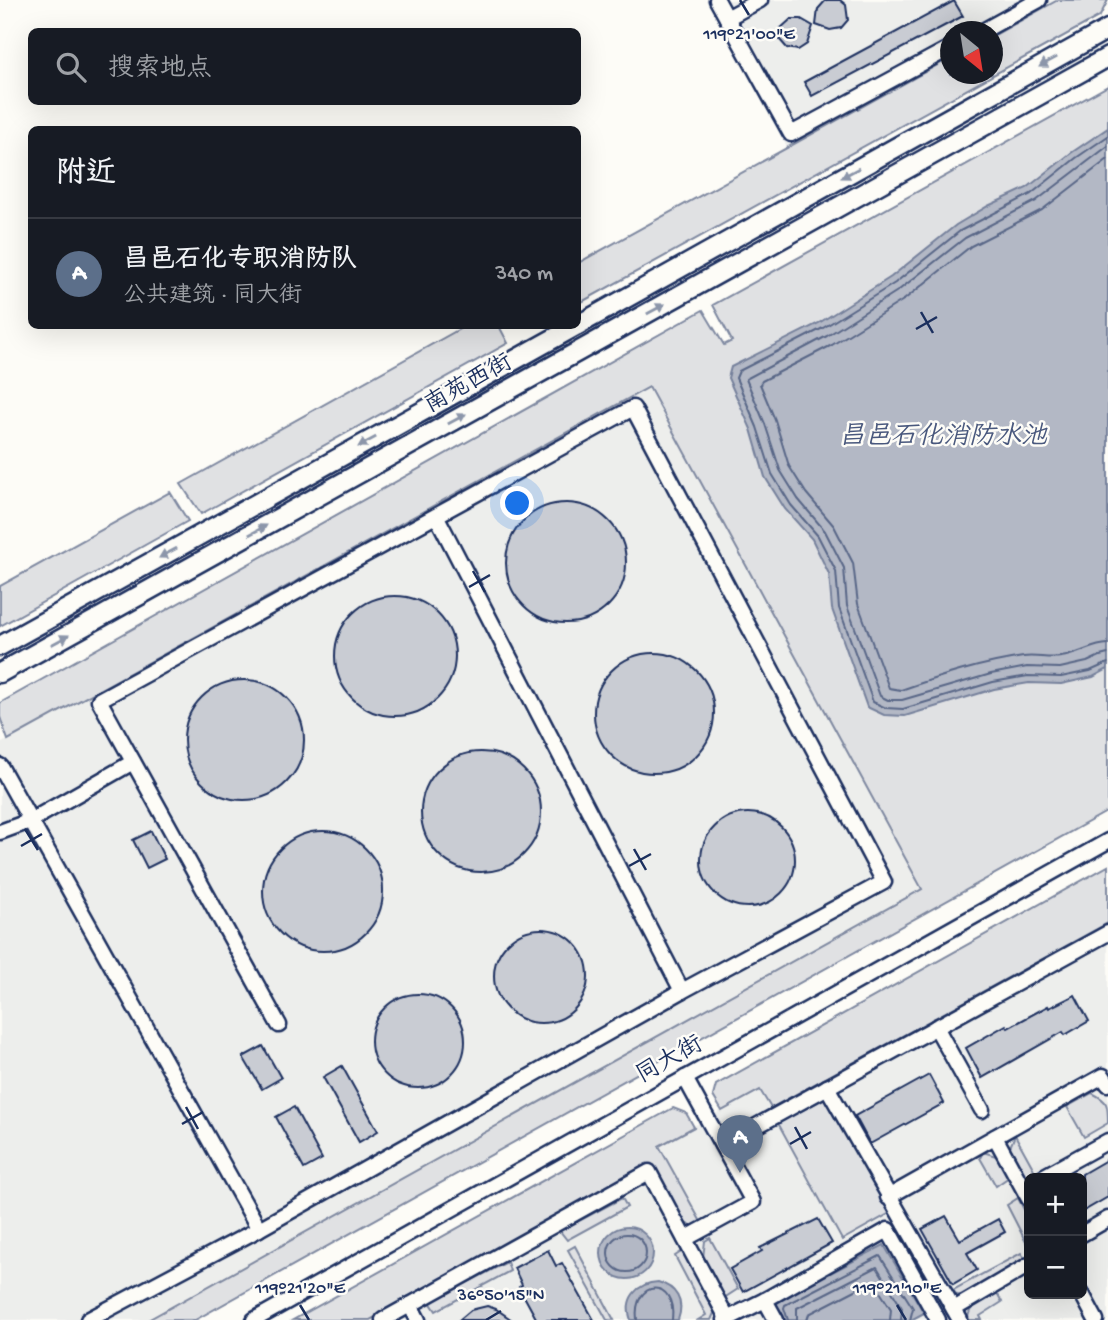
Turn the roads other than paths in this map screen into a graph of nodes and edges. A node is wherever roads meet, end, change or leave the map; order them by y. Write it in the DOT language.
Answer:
graph roads {
  1 [pos="717,0"];
  2 [pos="760,0"];
  3 [pos="1039,0"];
  4 [pos="727,18"];
  5 [pos="1001,21"];
  6 [pos="1108,29"];
  7 [pos="940,53"];
  8 [pos="1108,57"];
  9 [pos="581,323"];
  10 [pos="570,329"];
  11 [pos="437,517"];
  12 [pos="0,646"];
  13 [pos="0,673"];
  14 [pos="133,762"];
  15 [pos="0,766"];
  16 [pos="30,821"];
  17 [pos="0,832"];
  18 [pos="1108,841"];
  19 [pos="1108,933"];
  20 [pos="682,991"];
  21 [pos="279,1025"];
  22 [pos="936,1027"];
  23 [pos="685,1078"];
  24 [pos="1108,1084"];
  25 [pos="827,1087"];
  26 [pos="982,1111"];
  27 [pos="995,1137"];
  28 [pos="1108,1141"];
  29 [pos="722,1145"];
  30 [pos="1050,1173"];
  31 [pos="1024,1185"];
  32 [pos="888,1198"];
  33 [pos="1108,1219"];
  34 [pos="259,1229"];
  35 [pos="1087,1231"];
  36 [pos="685,1239"];
  37 [pos="1024,1268"];
  38 [pos="1085,1299"];
  39 [pos="765,1300"];
  40 [pos="410,1305"];
  41 [pos="957,1314"];
  42 [pos="88,1320"];
  43 [pos="254,1320"];
  44 [pos="383,1320"];
  45 [pos="418,1320"];
  46 [pos="727,1320"];
  47 [pos="776,1320"];
  48 [pos="938,1320"];
  49 [pos="1096,1320"];
  1 -- 4 [label="street"];
  2 -- 4 [label="street"];
  3 -- 5 [label="street"];
  4 -- 7 [label="street"];
  6 -- 9 [label="main road, 南苑西街, one-way"];
  13 -- 8 [label="main road, 南苑西街, one-way"];
  10 -- 12 [label="main road, 南苑西街, one-way"];
  11 -- 14 [label="street"];
  11 -- 20 [label="street"];
  11 -- 20 [label="street"];
  14 -- 16 [label="street"];
  14 -- 21 [label="street"];
  15 -- 16 [label="street"];
  16 -- 17 [label="street"];
  16 -- 34 [label="street"];
  18 -- 23 [label="street, 同大街"];
  19 -- 22 [label="street"];
  20 -- 34 [label="street"];
  22 -- 25 [label="street"];
  22 -- 26 [label="street"];
  23 -- 29 [label="street"];
  23 -- 43 [label="street, 同大街"];
  24 -- 27 [label="street"];
  25 -- 29 [label="street"];
  25 -- 32 [label="street"];
  27 -- 31 [label="street"];
  27 -- 32 [label="street"];
  28 -- 30 [label="street"];
  29 -- 36 [label="street"];
  32 -- 41 [label="street"];
  33 -- 35 [label="street"];
  34 -- 42 [label="street"];
  36 -- 40 [label="street"];
  36 -- 46 [label="street"];
  37 -- 41 [label="street"];
  38 -- 49 [label="street"];
  39 -- 46 [label="street"];
  39 -- 47 [label="street"];
  39 -- 48 [label="street"];
  40 -- 44 [label="street"];
  40 -- 45 [label="street"];
}
